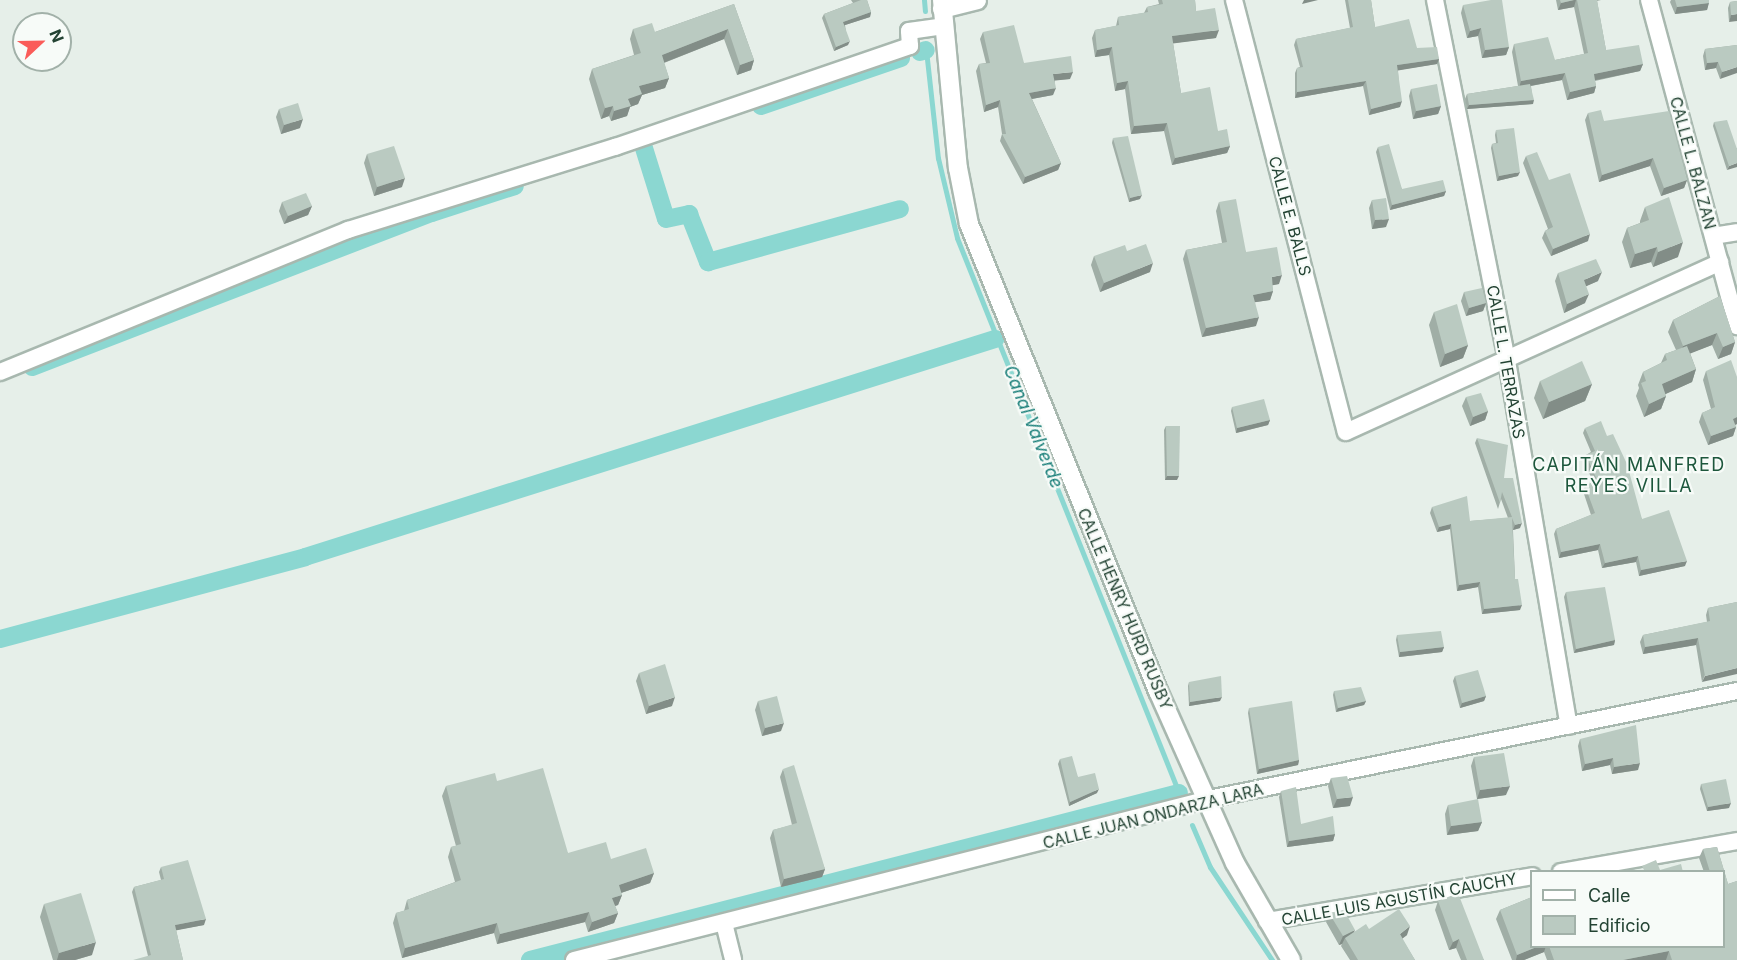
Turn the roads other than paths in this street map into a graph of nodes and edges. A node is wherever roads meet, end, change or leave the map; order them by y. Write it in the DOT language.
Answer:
graph roads {
  1 [pos="977,0"];
  2 [pos="1234,0"];
  3 [pos="1435,0"];
  4 [pos="1648,0"];
  5 [pos="943,12"];
  6 [pos="1737,232"];
  7 [pos="1713,236"];
  8 [pos="1720,262"];
  9 [pos="1737,326"];
  10 [pos="1507,361"];
  11 [pos="0,372"];
  12 [pos="1737,691"];
  13 [pos="1569,726"];
  14 [pos="1209,799"];
  15 [pos="1737,842"];
  16 [pos="1573,870"];
  17 [pos="1530,876"];
  18 [pos="1267,921"];
  19 [pos="724,923"];
  20 [pos="574,960"];
  21 [pos="733,960"];
  22 [pos="1291,960"];
  1 -- 5 [label="street"];
  2 -- 10 [label="street, CALLE E. BALLS"];
  3 -- 10 [label="street, CALLE L. TERRAZAS"];
  4 -- 7 [label="street, CALLE L. BALZAN"];
  5 -- 11 [label="street"];
  5 -- 14 [label="street, CALLE HENRY HURD RUSBY"];
  6 -- 7 [label="street"];
  7 -- 8 [label="street, CALLE L. BALZAN"];
  8 -- 9 [label="street, CALLE L. BALZAN"];
  8 -- 10 [label="street"];
  10 -- 13 [label="street, CALLE L. TERRAZAS"];
  12 -- 13 [label="street, CALLE JUAN ONDARZA LARA"];
  13 -- 14 [label="street, CALLE JUAN ONDARZA LARA"];
  14 -- 18 [label="street, CALLE HENRY HURD RUSBY"];
  14 -- 19 [label="street, CALLE JUAN ONDARZA LARA"];
  15 -- 16 [label="street"];
  17 -- 18 [label="street, CALLE LUIS AGUSTÍN CAUCHY"];
  18 -- 22 [label="street, CALLE HENRY HURD RUSBY"];
  19 -- 20 [label="street, CALLE JUAN ONDARZA LARA"];
  19 -- 21 [label="street"];
}
